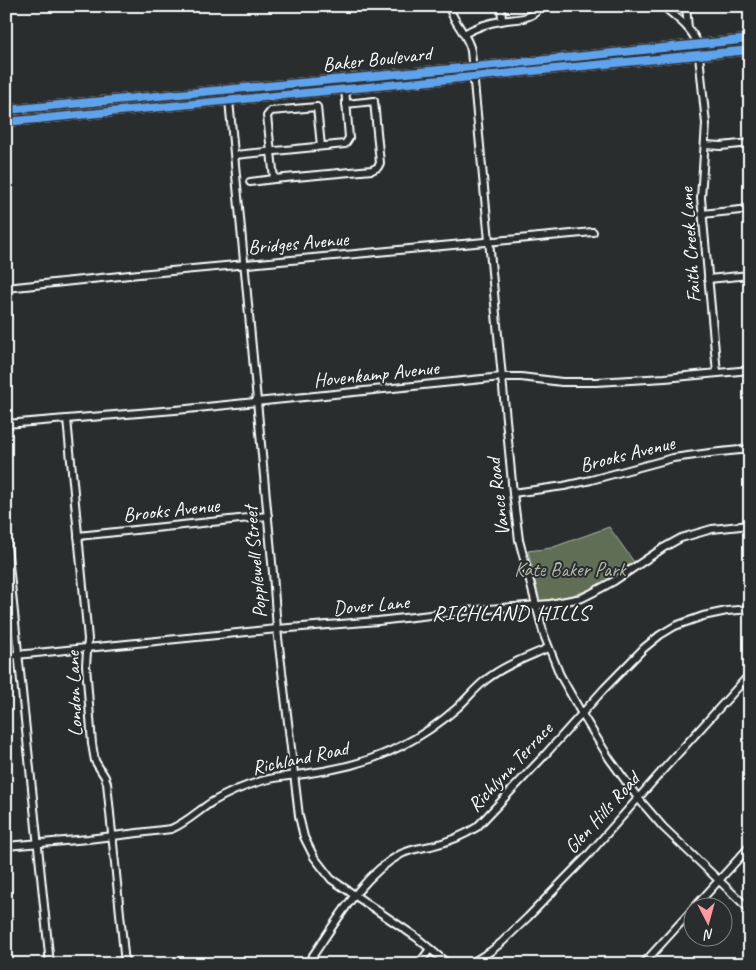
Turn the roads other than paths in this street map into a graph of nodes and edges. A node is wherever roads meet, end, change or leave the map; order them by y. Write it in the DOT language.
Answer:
graph roads {
  1 [pos="449,6"];
  2 [pos="501,6"];
  3 [pos="663,6"];
  4 [pos="686,6"];
  5 [pos="536,12"];
  6 [pos="502,20"];
  7 [pos="688,28"];
  8 [pos="464,34"];
  9 [pos="750,39"];
  10 [pos="698,44"];
  11 [pos="750,50"];
  12 [pos="699,55"];
  13 [pos="473,66"];
  14 [pos="474,76"];
  15 [pos="345,88"];
  16 [pos="228,89"];
  17 [pos="229,100"];
  18 [pos="346,104"];
  19 [pos="6,110"];
  20 [pos="6,122"];
  21 [pos="750,143"];
  22 [pos="705,145"];
  23 [pos="321,146"];
  24 [pos="271,152"];
  25 [pos="235,155"];
  26 [pos="274,179"];
  27 [pos="250,182"];
  28 [pos="750,209"];
  29 [pos="702,214"];
  30 [pos="593,232"];
  31 [pos="490,242"];
  32 [pos="245,265"];
  33 [pos="750,275"];
  34 [pos="708,279"];
  35 [pos="6,288"];
  36 [pos="750,370"];
  37 [pos="717,373"];
  38 [pos="502,377"];
  39 [pos="257,402"];
  40 [pos="67,419"];
  41 [pos="6,424"];
  42 [pos="750,449"];
  43 [pos="513,493"];
  44 [pos="268,516"];
  45 [pos="750,525"];
  46 [pos="6,536"];
  47 [pos="78,536"];
  48 [pos="536,606"];
  49 [pos="750,609"];
  50 [pos="277,629"];
  51 [pos="88,648"];
  52 [pos="548,648"];
  53 [pos="18,655"];
  54 [pos="6,656"];
  55 [pos="750,674"];
  56 [pos="582,714"];
  57 [pos="293,775"];
  58 [pos="638,798"];
  59 [pos="112,836"];
  60 [pos="38,843"];
  61 [pos="6,846"];
  62 [pos="750,846"];
  63 [pos="718,881"];
  64 [pos="355,895"];
  65 [pos="703,898"];
  66 [pos="750,910"];
  67 [pos="684,919"];
  68 [pos="430,949"];
  69 [pos="50,964"];
  70 [pos="125,964"];
  71 [pos="307,964"];
  72 [pos="419,964"];
  73 [pos="448,964"];
  74 [pos="470,964"];
  75 [pos="643,964"];
  1 -- 8 [label="street, Vance Road"];
  2 -- 6 [label="street"];
  3 -- 7 [label="street"];
  4 -- 7 [label="street"];
  5 -- 6 [label="street"];
  6 -- 8 [label="street"];
  7 -- 10 [label="street"];
  8 -- 13 [label="street, Vance Road"];
  9 -- 10 [label="main road, Baker Boulevard"];
  10 -- 12 [label="main road"];
  10 -- 13 [label="main road, Baker Boulevard"];
  11 -- 12 [label="main road, Baker Boulevard"];
  12 -- 14 [label="main road, Baker Boulevard"];
  12 -- 22 [label="street, Faith Creek Lane"];
  13 -- 14 [label="street, Vance Road"];
  13 -- 16 [label="main road, Baker Boulevard"];
  14 -- 15 [label="main road, Baker Boulevard"];
  14 -- 31 [label="street, Vance Road"];
  15 -- 17 [label="main road, Baker Boulevard"];
  15 -- 18 [label="street"];
  16 -- 17 [label="street, Popplewell Street"];
  16 -- 19 [label="main road, Baker Boulevard"];
  17 -- 20 [label="main road, Baker Boulevard"];
  17 -- 25 [label="street, Popplewell Street"];
  18 -- 23 [label="street"];
  18 -- 26 [label="street"];
  21 -- 22 [label="street"];
  22 -- 29 [label="street, Faith Creek Lane"];
  23 -- 24 [label="street"];
  23 -- 24 [label="street"];
  24 -- 25 [label="street"];
  24 -- 26 [label="street"];
  25 -- 32 [label="street, Popplewell Street"];
  26 -- 27 [label="street"];
  28 -- 29 [label="street"];
  29 -- 34 [label="street, Faith Creek Lane"];
  30 -- 31 [label="street, Bridges Avenue"];
  31 -- 32 [label="street, Bridges Avenue"];
  31 -- 38 [label="street, Vance Road"];
  32 -- 35 [label="street, Bridges Avenue"];
  32 -- 39 [label="street, Popplewell Street"];
  33 -- 34 [label="street"];
  34 -- 37 [label="street, Faith Creek Lane"];
  36 -- 37 [label="street, Hovenkamp Avenue"];
  37 -- 38 [label="street, Hovenkamp Avenue"];
  38 -- 39 [label="street, Hovenkamp Avenue"];
  38 -- 43 [label="street, Vance Road"];
  39 -- 40 [label="street, Hovenkamp Avenue"];
  39 -- 44 [label="street, Popplewell Street"];
  40 -- 41 [label="street, Hovenkamp Avenue"];
  40 -- 47 [label="street, London Lane"];
  42 -- 43 [label="street, Brooks Avenue"];
  43 -- 48 [label="street, Vance Road"];
  44 -- 47 [label="street, Brooks Avenue"];
  44 -- 50 [label="street, Popplewell Street"];
  45 -- 48 [label="street, Dover Lane"];
  46 -- 53 [label="street"];
  47 -- 51 [label="street, London Lane"];
  48 -- 50 [label="street, Dover Lane"];
  48 -- 52 [label="street, Vance Road"];
  49 -- 56 [label="street, Richlynn Terrace"];
  50 -- 51 [label="street, Dover Lane"];
  50 -- 57 [label="street, Popplewell Street"];
  51 -- 53 [label="street, Dover Lane"];
  51 -- 59 [label="street, London Lane"];
  52 -- 56 [label="street, Vance Road"];
  52 -- 57 [label="street, Richland Road"];
  53 -- 54 [label="street, Dover Lane"];
  53 -- 60 [label="street"];
  55 -- 58 [label="street, Glen Hills Road"];
  56 -- 58 [label="street, Vance Road"];
  56 -- 64 [label="street, Richlynn Terrace"];
  57 -- 59 [label="street, Richland Road"];
  57 -- 64 [label="street, Popplewell Street"];
  58 -- 63 [label="street, Vance Road"];
  58 -- 74 [label="street, Glen Hills Road"];
  59 -- 60 [label="street, Richland Road"];
  59 -- 70 [label="street, London Lane"];
  60 -- 61 [label="street, Richland Road"];
  60 -- 69 [label="street"];
  62 -- 63 [label="street"];
  63 -- 65 [label="street"];
  63 -- 66 [label="street, Vance Road"];
  64 -- 68 [label="street, Popplewell Street"];
  64 -- 71 [label="street, Richlynn Terrace"];
  67 -- 75 [label="street"];
  68 -- 72 [label="street"];
  68 -- 73 [label="street, Popplewell Street"];
}
